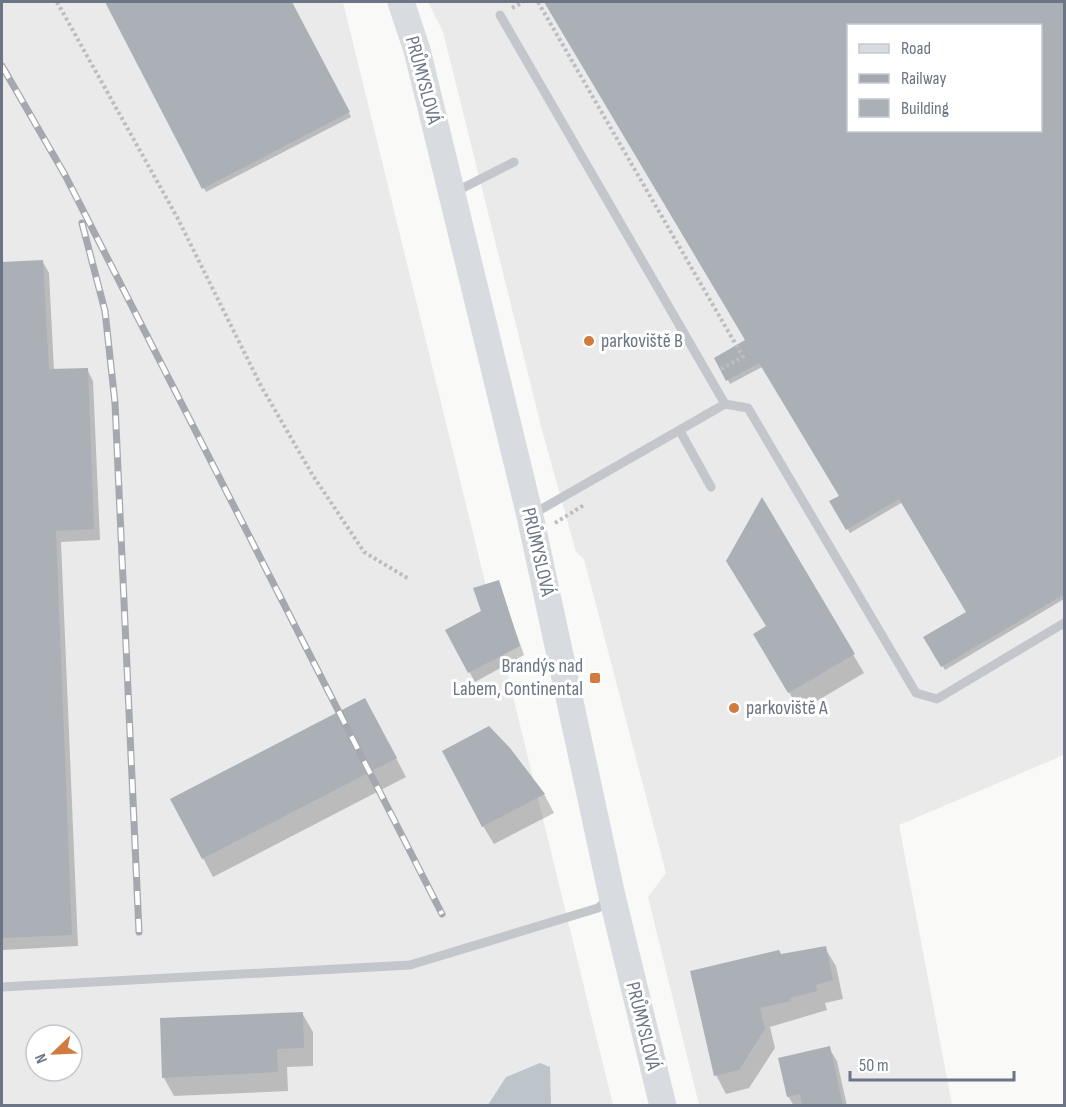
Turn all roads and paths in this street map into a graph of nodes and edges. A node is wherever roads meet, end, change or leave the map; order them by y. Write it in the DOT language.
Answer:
graph roads {
  1 [pos="57,2"];
  2 [pos="401,2"];
  3 [pos="538,2"];
  4 [pos="500,15"];
  5 [pos="514,162"];
  6 [pos="452,193"];
  7 [pos="709,375"];
  8 [pos="725,404"];
  9 [pos="680,430"];
  10 [pos="592,481"];
  11 [pos="711,487"];
  12 [pos="540,521"];
  13 [pos="409,579"];
  14 [pos="1065,623"];
  15 [pos="612,896"];
  16 [pos="2,987"];
  17 [pos="663,1106"];
  1 -- 13 [label="path"];
  2 -- 6 [label="main road, PRŮMYSLOVÁ"];
  3 -- 7 [label="path"];
  4 -- 7 [label="lane"];
  5 -- 6 [label="lane"];
  6 -- 12 [label="main road, PRŮMYSLOVÁ"];
  7 -- 8 [label="lane"];
  8 -- 9 [label="lane"];
  8 -- 14 [label="lane"];
  9 -- 10 [label="lane"];
  9 -- 11 [label="lane"];
  10 -- 12 [label="lane"];
  10 -- 12 [label="path"];
  12 -- 15 [label="main road, PRŮMYSLOVÁ"];
  15 -- 16 [label="lane"];
  15 -- 17 [label="main road, PRŮMYSLOVÁ"];
}
